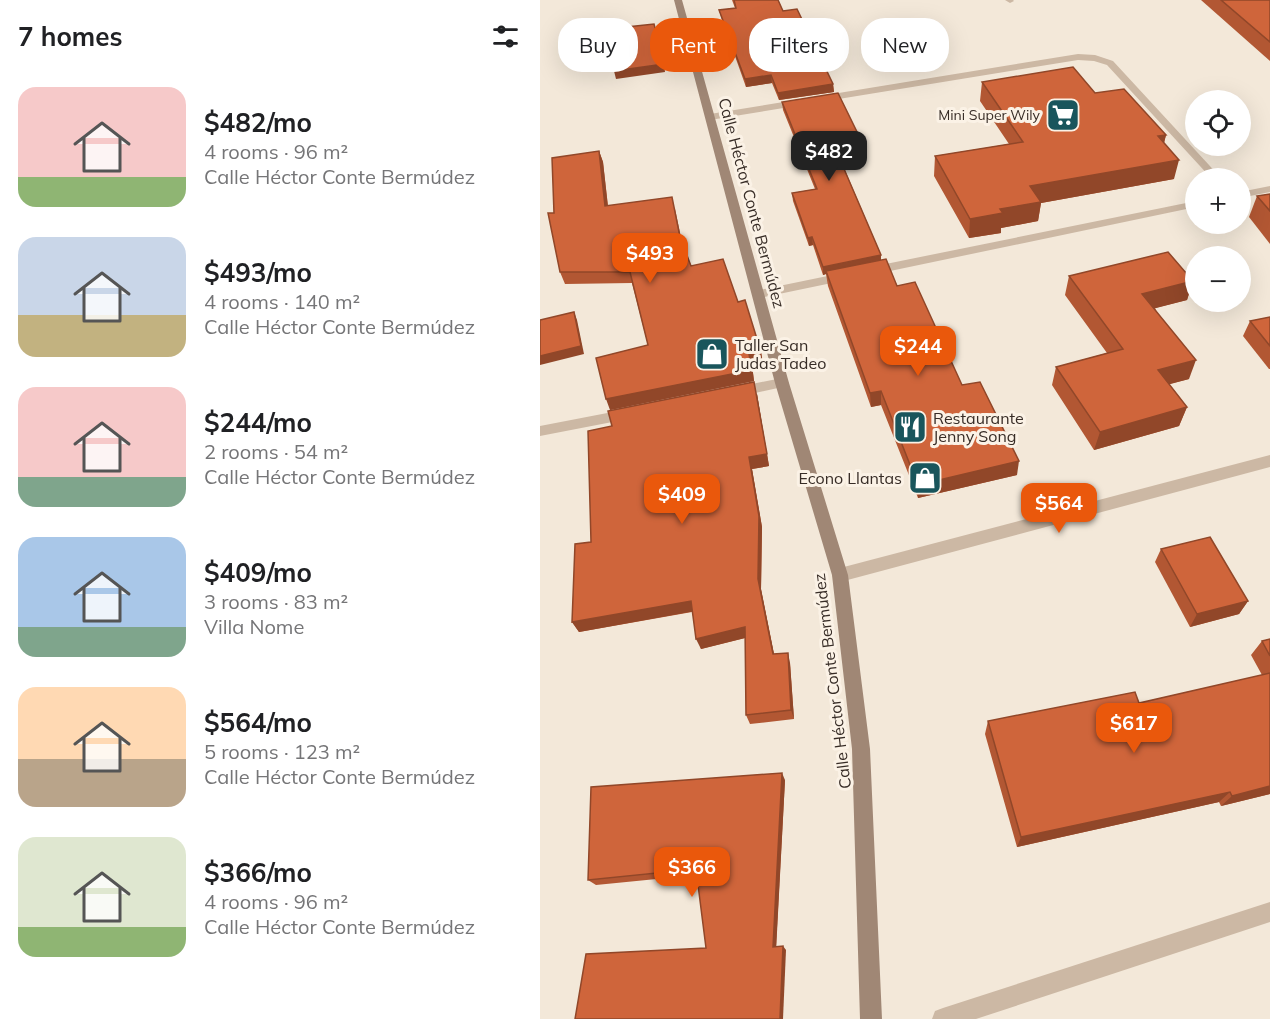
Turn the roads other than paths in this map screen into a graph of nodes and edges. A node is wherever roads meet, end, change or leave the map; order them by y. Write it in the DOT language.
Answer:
graph roads {
  1 [pos="678,0"];
  2 [pos="710,117"];
  3 [pos="1207,168"];
  4 [pos="1270,189"];
  5 [pos="1251,193"];
  6 [pos="1185,206"];
  7 [pos="759,294"];
  8 [pos="782,383"];
  9 [pos="722,395"];
  10 [pos="642,411"];
  11 [pos="540,431"];
  12 [pos="1270,461"];
  13 [pos="840,575"];
  14 [pos="1270,912"];
  15 [pos="871,1019"];
  16 [pos="943,1019"];
  1 -- 2 [label="street, Calle Héctor Conte Bermúdez"];
  2 -- 3 [label="street"];
  2 -- 7 [label="street, Calle Héctor Conte Bermúdez"];
  4 -- 5 [label="street"];
  6 -- 7 [label="street"];
  7 -- 8 [label="street, Calle Héctor Conte Bermúdez"];
  8 -- 9 [label="street"];
  8 -- 13 [label="street, Calle Héctor Conte Bermúdez"];
  10 -- 11 [label="street"];
  12 -- 13 [label="street"];
  13 -- 15 [label="street, Calle Héctor Conte Bermúdez"];
  14 -- 16 [label="street"];
}
